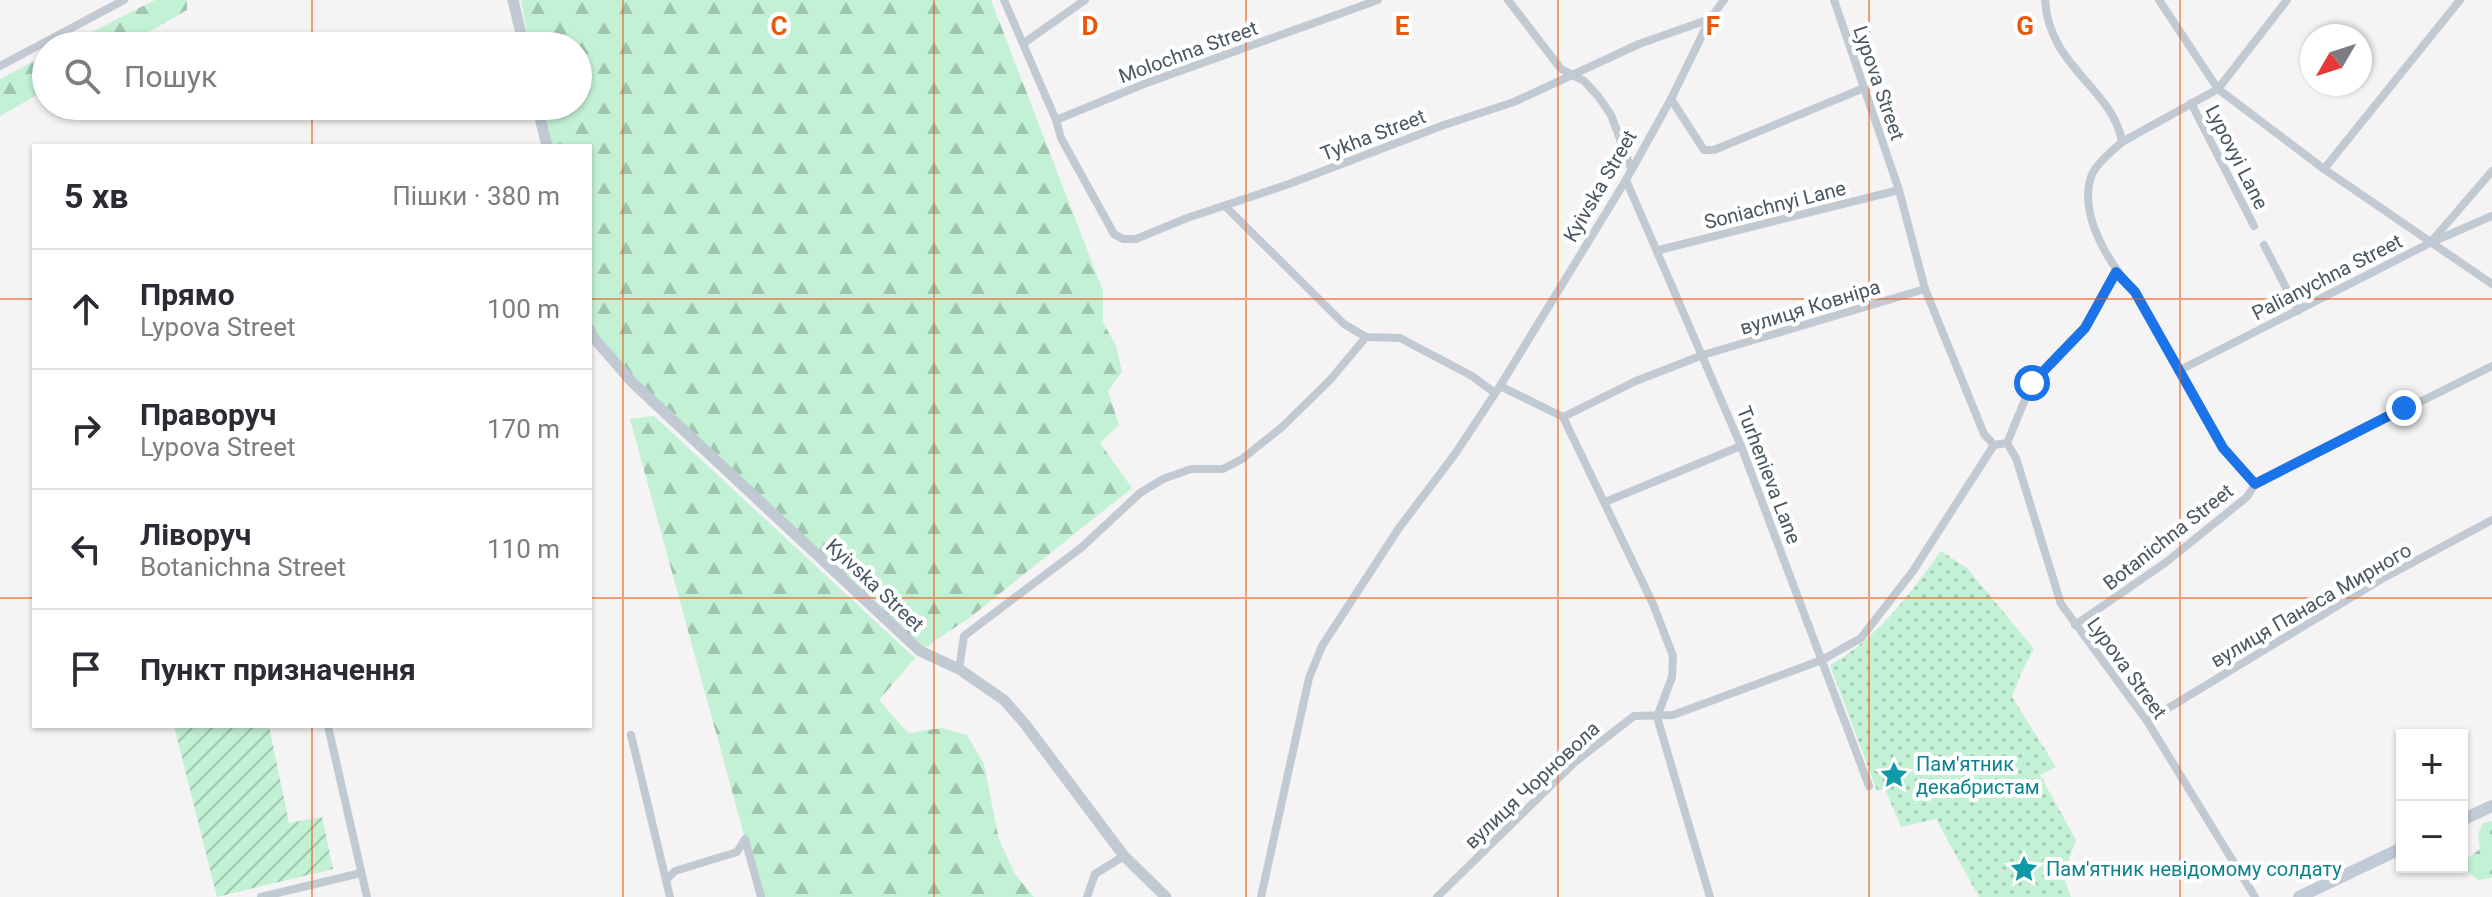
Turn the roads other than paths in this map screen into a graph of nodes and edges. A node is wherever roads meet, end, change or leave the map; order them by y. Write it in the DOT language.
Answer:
graph roads {
  1 [pos="124,0"];
  2 [pos="513,0"];
  3 [pos="1004,0"];
  4 [pos="1085,0"];
  5 [pos="1378,0"];
  6 [pos="1508,0"];
  7 [pos="1724,0"];
  8 [pos="1834,0"];
  9 [pos="2045,0"];
  10 [pos="2159,0"];
  11 [pos="2287,0"];
  12 [pos="2460,0"];
  13 [pos="1710,19"];
  14 [pos="64,32"];
  15 [pos="521,32"];
  16 [pos="1024,43"];
  17 [pos="32,49"];
  18 [pos="0,66"];
  19 [pos="1574,74"];
  20 [pos="1864,88"];
  21 [pos="2218,89"];
  22 [pos="1671,99"];
  23 [pos="2191,103"];
  24 [pos="540,120"];
  25 [pos="1056,120"];
  26 [pos="2122,142"];
  27 [pos="546,144"];
  28 [pos="1631,168"];
  29 [pos="2324,169"];
  30 [pos="2492,171"];
  31 [pos="1626,180"];
  32 [pos="1899,190"];
  33 [pos="1225,206"];
  34 [pos="2492,216"];
  35 [pos="2254,226"];
  36 [pos="2430,243"];
  37 [pos="2264,245"];
  38 [pos="1659,250"];
  39 [pos="2116,272"];
  40 [pos="2492,284"];
  41 [pos="1925,289"];
  42 [pos="2298,311"];
  43 [pos="592,336"];
  44 [pos="1366,337"];
  45 [pos="1703,355"];
  46 [pos="2492,366"];
  47 [pos="2178,371"];
  48 [pos="1497,390"];
  49 [pos="1563,417"];
  50 [pos="2007,443"];
  51 [pos="1994,445"];
  52 [pos="1741,446"];
  53 [pos="2255,484"];
  54 [pos="1605,502"];
  55 [pos="2492,520"];
  56 [pos="2075,625"];
  57 [pos="1822,660"];
  58 [pos="959,669"];
  59 [pos="1657,717"];
  60 [pos="2147,721"];
  61 [pos="328,728"];
  62 [pos="631,735"];
  63 [pos="1869,786"];
  64 [pos="2492,806"];
  65 [pos="2468,817"];
  66 [pos="2396,851"];
  67 [pos="1124,856"];
  68 [pos="361,873"];
  69 [pos="666,880"];
  70 [pos="2316,893"];
  71 [pos="261,897"];
  72 [pos="367,897"];
  73 [pos="670,897"];
  74 [pos="761,897"];
  75 [pos="1087,897"];
  76 [pos="1166,897"];
  77 [pos="1261,897"];
  78 [pos="1437,897"];
  79 [pos="1710,897"];
  80 [pos="2255,897"];
  81 [pos="2299,897"];
  1 -- 14 [label="street"];
  2 -- 15 [label="street"];
  3 -- 16 [label="street"];
  4 -- 16 [label="street"];
  5 -- 25 [label="street, Molochna Street"];
  6 -- 19 [label="street"];
  7 -- 13 [label="street, Kyivska Street"];
  8 -- 20 [label="street, Lypova Street"];
  9 -- 26 [label="street"];
  10 -- 21 [label="street"];
  11 -- 21 [label="street"];
  12 -- 29 [label="street"];
  13 -- 19 [label="street, Tykha Street"];
  13 -- 22 [label="street, Kyivska Street"];
  16 -- 25 [label="street"];
  17 -- 18 [label="street"];
  19 -- 28 [label="street"];
  19 -- 33 [label="street, Tykha Street"];
  20 -- 22 [label="street"];
  20 -- 32 [label="street, Lypova Street"];
  21 -- 23 [label="street"];
  21 -- 29 [label="street"];
  22 -- 28 [label="street, Kyivska Street"];
  23 -- 26 [label="street"];
  23 -- 35 [label="street, Lypovyi Lane"];
  24 -- 27 [label="street"];
  25 -- 33 [label="street, Tykha Street"];
  26 -- 39 [label="street"];
  28 -- 31 [label="street, Kyivska Street"];
  29 -- 36 [label="street"];
  30 -- 36 [label="street"];
  31 -- 38 [label="street, Turhenieva Lane"];
  31 -- 48 [label="street, Kyivska Street"];
  32 -- 38 [label="street, Soniachnyi Lane"];
  32 -- 41 [label="street, Lypova Street"];
  33 -- 44 [label="street"];
  34 -- 36 [label="street, Palianychna Street"];
  36 -- 40 [label="street"];
  36 -- 42 [label="street, Palianychna Street"];
  37 -- 42 [label="street"];
  38 -- 45 [label="street, Turhenieva Lane"];
  39 -- 47 [label="street"];
  39 -- 50 [label="street"];
  41 -- 45 [label="street, вулиця Ковніра"];
  41 -- 51 [label="street, Lypova Street"];
  42 -- 47 [label="street, Palianychna Street"];
  43 -- 58 [label="street, Kyivska Street"];
  44 -- 48 [label="street"];
  44 -- 58 [label="street"];
  45 -- 49 [label="street"];
  45 -- 52 [label="street, Turhenieva Lane"];
  46 -- 53 [label="street, Botanichna Street"];
  47 -- 53 [label="street"];
  48 -- 49 [label="street"];
  48 -- 77 [label="street, Kyivska Street"];
  49 -- 54 [label="street"];
  50 -- 51 [label="street"];
  50 -- 56 [label="street, Lypova Street"];
  51 -- 57 [label="street, вулиця Чорновола"];
  52 -- 54 [label="street"];
  52 -- 57 [label="street, Turhenieva Lane"];
  53 -- 56 [label="street, Botanichna Street"];
  54 -- 59 [label="street"];
  55 -- 60 [label="street, вулиця Панаса Мирного"];
  56 -- 60 [label="street, Lypova Street"];
  57 -- 59 [label="street, вулиця Чорновола"];
  57 -- 63 [label="street, Turhenieva Lane"];
  58 -- 67 [label="street, Kyivska Street"];
  59 -- 78 [label="street, вулиця Чорновола"];
  59 -- 79 [label="street"];
  60 -- 80 [label="street, Lypova Street"];
  61 -- 68 [label="street"];
  62 -- 69 [label="street"];
  64 -- 65 [label="main road"];
  66 -- 70 [label="main road"];
  67 -- 75 [label="street"];
  67 -- 76 [label="street, Kyivska Street"];
  68 -- 71 [label="street"];
  68 -- 72 [label="street"];
  69 -- 73 [label="street"];
  69 -- 74 [label="street"];
  70 -- 81 [label="main road"];
}
